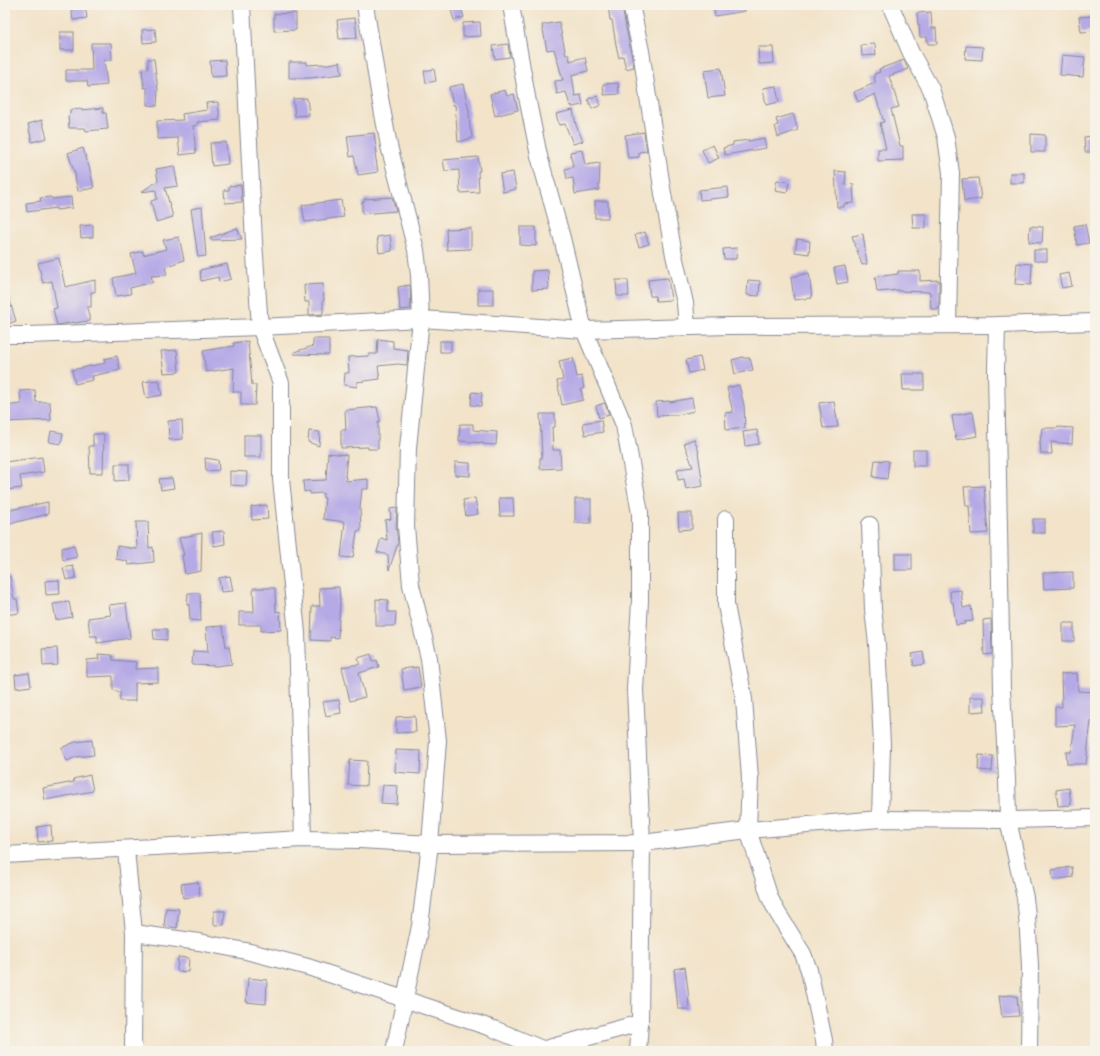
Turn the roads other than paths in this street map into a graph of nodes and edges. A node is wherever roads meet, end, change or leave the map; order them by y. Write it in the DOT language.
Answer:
graph roads {
  1 [pos="242,5"];
  2 [pos="365,5"];
  3 [pos="511,5"];
  4 [pos="631,5"];
  5 [pos="891,5"];
  6 [pos="422,319"];
  7 [pos="1095,322"];
  8 [pos="948,325"];
  9 [pos="997,325"];
  10 [pos="260,326"];
  11 [pos="687,327"];
  12 [pos="584,330"];
  13 [pos="5,335"];
  14 [pos="726,519"];
  15 [pos="870,525"];
  16 [pos="1095,818"];
  17 [pos="880,819"];
  18 [pos="1008,820"];
  19 [pos="748,830"];
  20 [pos="303,839"];
  21 [pos="642,843"];
  22 [pos="430,844"];
  23 [pos="126,850"];
  24 [pos="5,855"];
  25 [pos="134,933"];
  26 [pos="405,999"];
  27 [pos="640,1023"];
  28 [pos="546,1050"];
  29 [pos="133,1051"];
  30 [pos="394,1051"];
  31 [pos="638,1051"];
  32 [pos="825,1051"];
  33 [pos="1028,1051"];
  1 -- 10 [label="street"];
  2 -- 6 [label="street"];
  3 -- 12 [label="street"];
  4 -- 11 [label="street"];
  5 -- 8 [label="street"];
  6 -- 10 [label="street"];
  6 -- 12 [label="street"];
  6 -- 22 [label="street"];
  7 -- 9 [label="street"];
  8 -- 9 [label="street"];
  8 -- 11 [label="street"];
  9 -- 18 [label="street"];
  10 -- 13 [label="street"];
  10 -- 20 [label="street"];
  11 -- 12 [label="street"];
  12 -- 21 [label="street"];
  14 -- 19 [label="street"];
  15 -- 17 [label="street"];
  16 -- 18 [label="street"];
  17 -- 18 [label="street"];
  17 -- 19 [label="street"];
  18 -- 33 [label="street"];
  19 -- 21 [label="street"];
  19 -- 32 [label="street"];
  20 -- 22 [label="street"];
  20 -- 23 [label="street"];
  21 -- 22 [label="street"];
  21 -- 27 [label="street"];
  22 -- 26 [label="street"];
  23 -- 24 [label="street"];
  23 -- 25 [label="street"];
  25 -- 26 [label="street"];
  25 -- 29 [label="street"];
  26 -- 28 [label="street"];
  26 -- 30 [label="street"];
  27 -- 28 [label="street"];
  27 -- 31 [label="street"];
}
